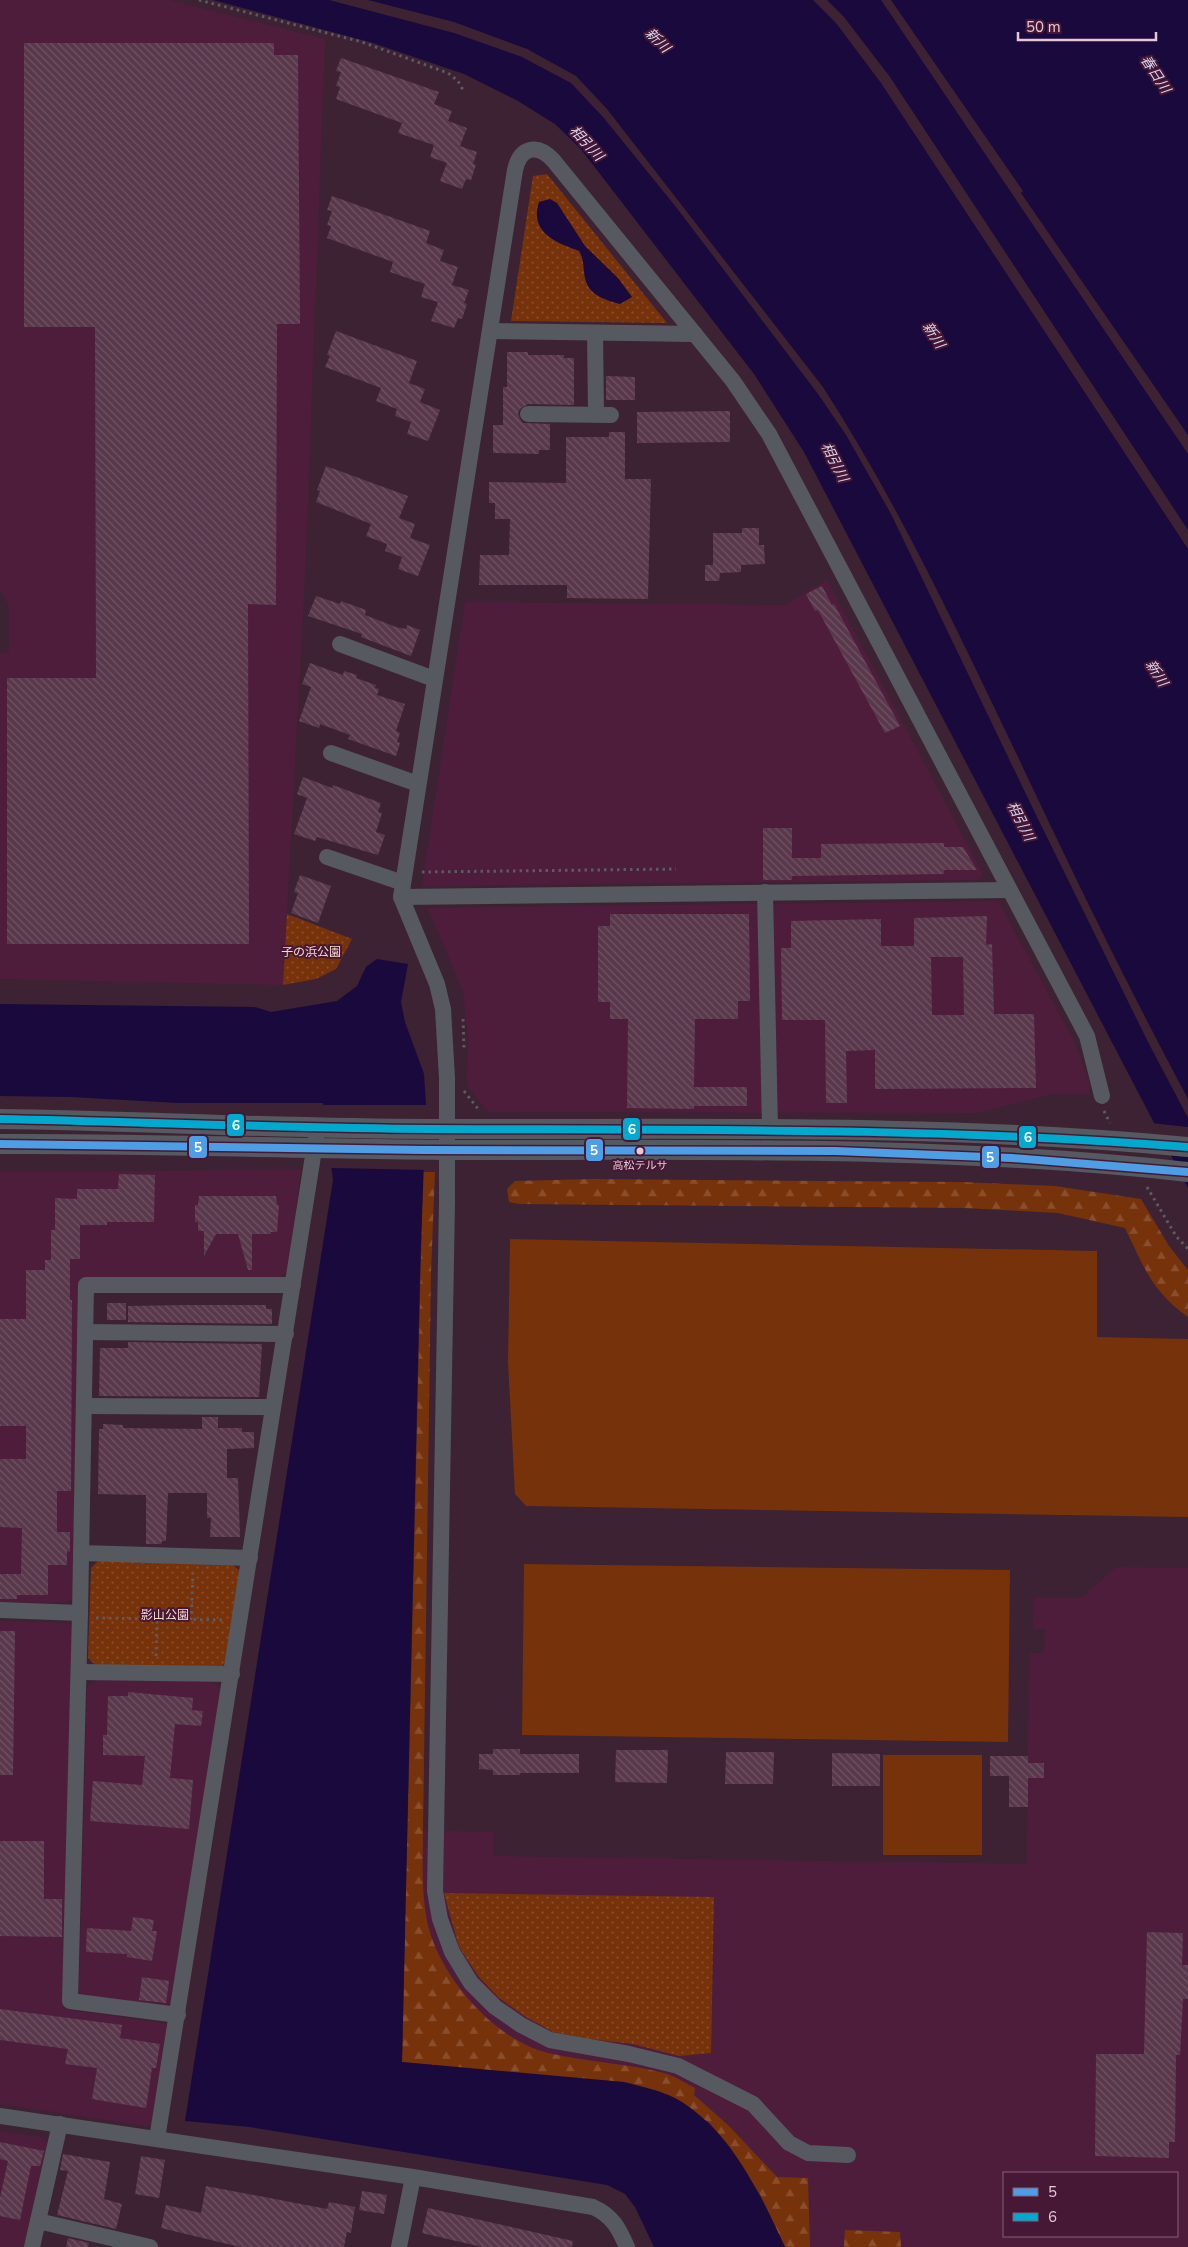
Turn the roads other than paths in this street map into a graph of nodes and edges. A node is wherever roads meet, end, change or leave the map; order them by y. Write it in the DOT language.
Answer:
graph roads {
  1 [pos="490,331"];
  2 [pos="595,332"];
  3 [pos="695,334"];
  4 [pos="528,414"];
  5 [pos="340,644"];
  6 [pos="434,679"];
  7 [pos="332,753"];
  8 [pos="418,784"];
  9 [pos="327,857"];
  10 [pos="402,890"];
  11 [pos="1009,890"];
  12 [pos="766,892"];
  13 [pos="1102,1096"];
  14 [pos="0,1120"];
  15 [pos="321,1127"];
  16 [pos="447,1129"];
  17 [pos="770,1129"];
  18 [pos="0,1144"];
  19 [pos="321,1148"];
  20 [pos="1188,1148"];
  21 [pos="447,1150"];
  22 [pos="1188,1172"];
  23 [pos="293,1285"];
  24 [pos="85,1332"];
  25 [pos="286,1334"];
  26 [pos="84,1406"];
  27 [pos="274,1407"];
  28 [pos="81,1553"];
  29 [pos="250,1558"];
  30 [pos="0,1610"];
  31 [pos="80,1615"];
  32 [pos="78,1672"];
  33 [pos="232,1674"];
  34 [pos="178,2016"];
  35 [pos="0,2116"];
  36 [pos="60,2124"];
  37 [pos="157,2139"];
  38 [pos="848,2155"];
  39 [pos="413,2177"];
  40 [pos="38,2221"];
  41 [pos="32,2247"];
  42 [pos="150,2247"];
  43 [pos="399,2247"];
  44 [pos="627,2247"];
  1 -- 2 [label="street"];
  1 -- 3 [label="street"];
  1 -- 6 [label="street"];
  2 -- 3 [label="street"];
  2 -- 4 [label="street"];
  3 -- 11 [label="street"];
  5 -- 6 [label="street"];
  6 -- 8 [label="street"];
  7 -- 8 [label="street"];
  8 -- 10 [label="street"];
  9 -- 10 [label="street"];
  10 -- 12 [label="street"];
  10 -- 16 [label="street"];
  11 -- 12 [label="street"];
  11 -- 13 [label="street"];
  12 -- 17 [label="street"];
  14 -- 15 [label="street"];
  15 -- 16 [label="street"];
  15 -- 19 [label="street"];
  16 -- 17 [label="street"];
  16 -- 21 [label="street"];
  17 -- 20 [label="street"];
  18 -- 19 [label="street"];
  19 -- 21 [label="street"];
  19 -- 23 [label="street"];
  21 -- 22 [label="street"];
  21 -- 38 [label="street"];
  23 -- 24 [label="street"];
  23 -- 25 [label="street"];
  24 -- 25 [label="street"];
  24 -- 26 [label="street"];
  25 -- 27 [label="street"];
  26 -- 27 [label="street"];
  26 -- 28 [label="street"];
  27 -- 29 [label="street"];
  28 -- 29 [label="street"];
  28 -- 31 [label="street"];
  29 -- 33 [label="street"];
  30 -- 31 [label="street"];
  31 -- 32 [label="street"];
  32 -- 33 [label="street"];
  32 -- 34 [label="street"];
  33 -- 34 [label="street"];
  34 -- 37 [label="street"];
  35 -- 36 [label="street"];
  36 -- 37 [label="street"];
  36 -- 40 [label="street"];
  37 -- 39 [label="street"];
  39 -- 43 [label="street"];
  39 -- 44 [label="street"];
  40 -- 41 [label="street"];
  40 -- 42 [label="street"];
}
